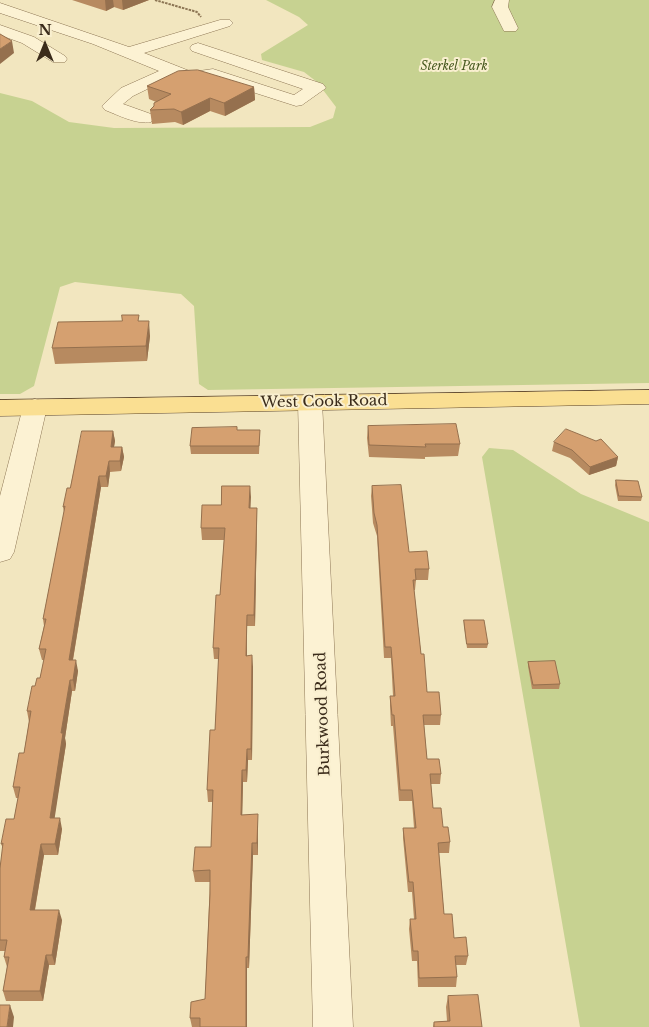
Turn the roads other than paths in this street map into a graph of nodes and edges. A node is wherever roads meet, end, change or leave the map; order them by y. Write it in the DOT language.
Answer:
graph roads {
  1 [pos="502,0"];
  2 [pos="0,8"];
  3 [pos="510,28"];
  4 [pos="222,29"];
  5 [pos="0,30"];
  6 [pos="198,40"];
  7 [pos="128,53"];
  8 [pos="59,59"];
  9 [pos="173,64"];
  10 [pos="144,118"];
  11 [pos="649,397"];
  12 [pos="310,402"];
  13 [pos="34,407"];
  14 [pos="0,408"];
  15 [pos="0,552"];
  16 [pos="333,1027"];
  1 -- 3 [label="street"];
  2 -- 7 [label="street"];
  4 -- 6 [label="street"];
  5 -- 8 [label="street"];
  6 -- 7 [label="street"];
  6 -- 9 [label="street"];
  7 -- 9 [label="street"];
  9 -- 10 [label="street"];
  11 -- 12 [label="main road, West Cook Road"];
  12 -- 13 [label="main road, West Cook Road"];
  12 -- 16 [label="street, Burkwood Road"];
  13 -- 14 [label="main road, West Cook Road"];
  13 -- 15 [label="street"];
}
